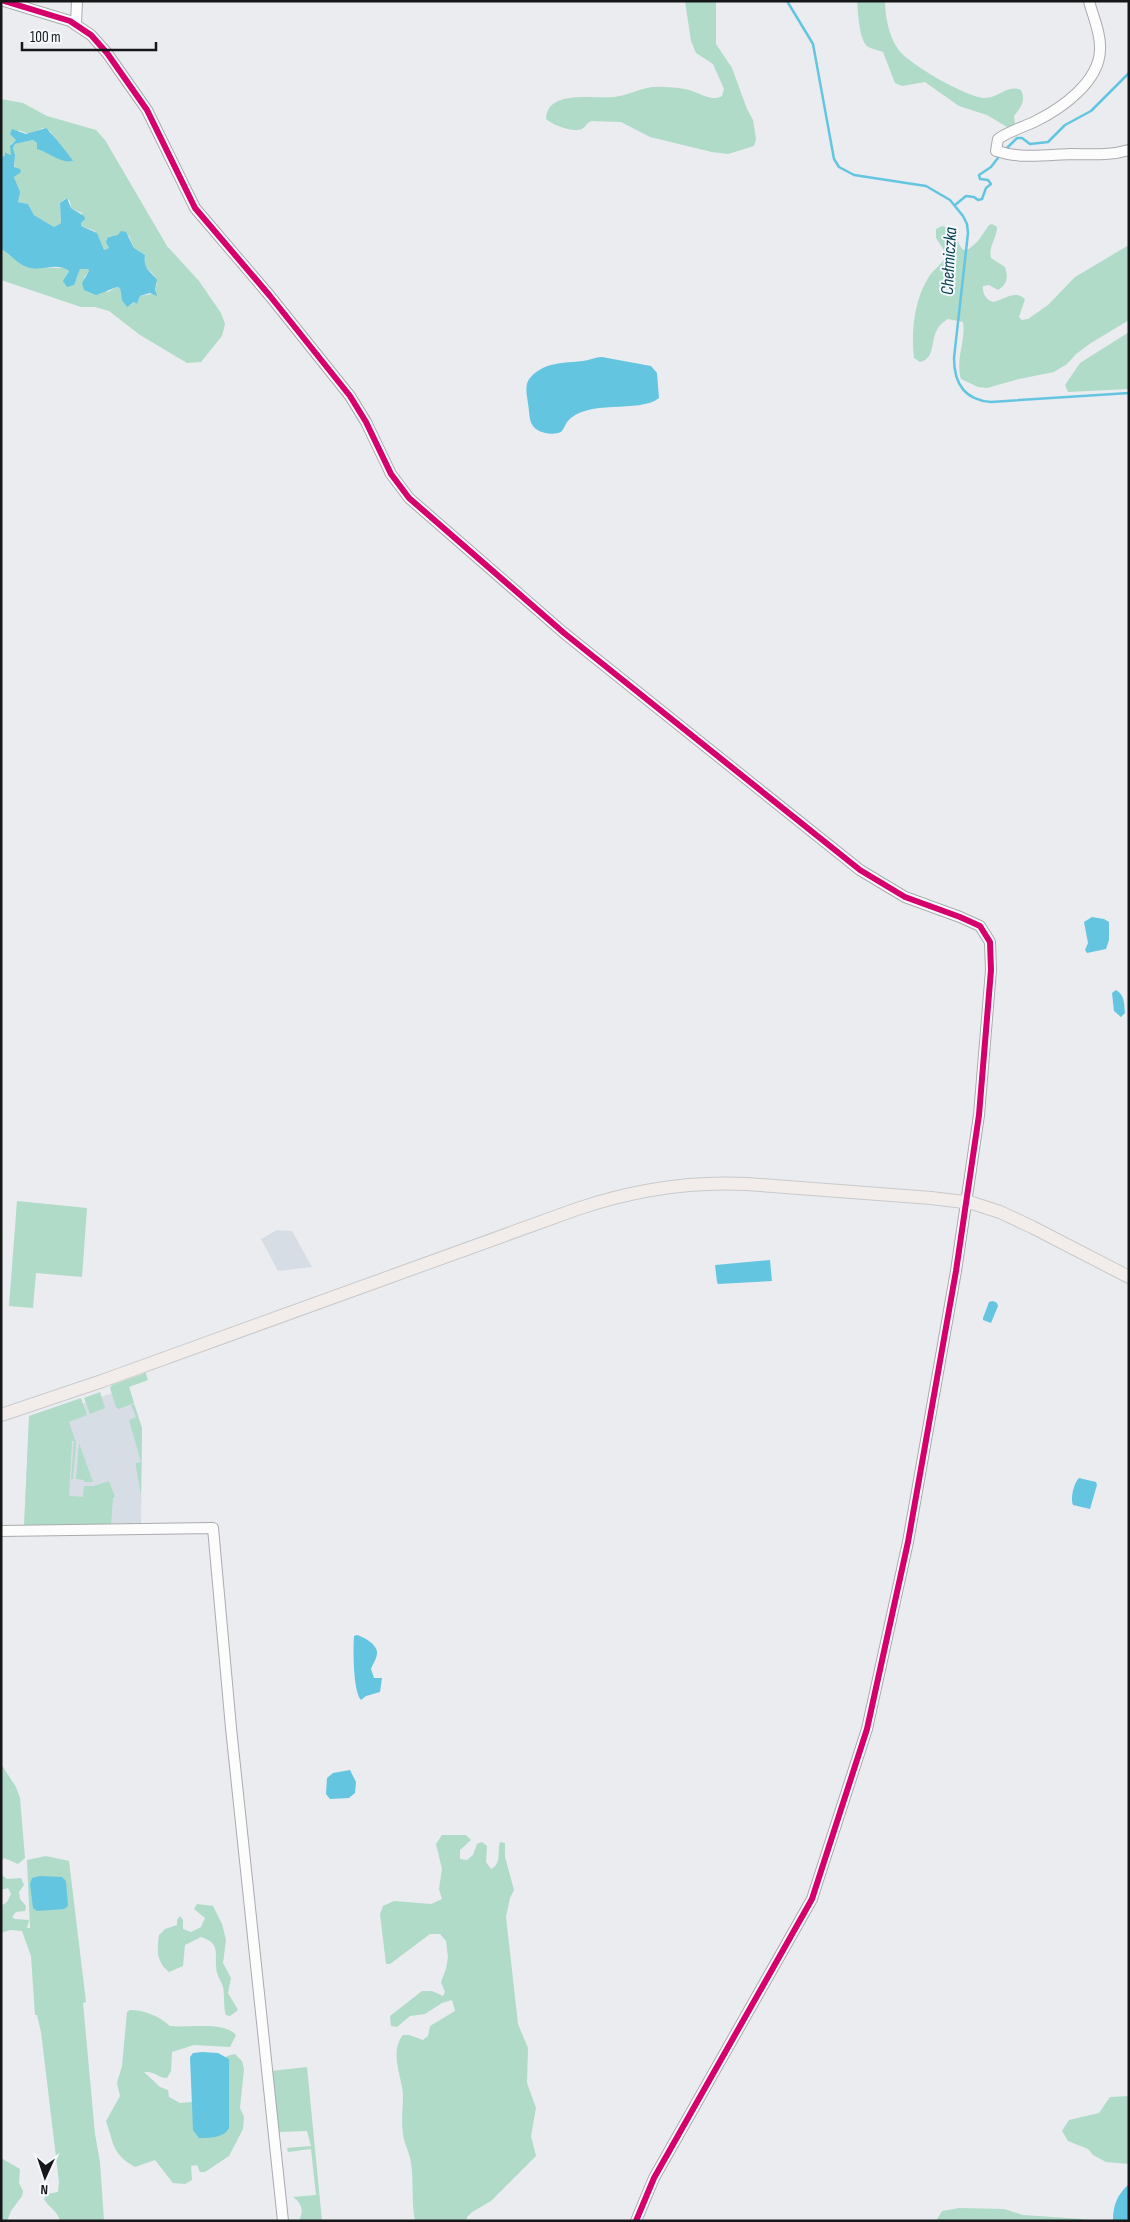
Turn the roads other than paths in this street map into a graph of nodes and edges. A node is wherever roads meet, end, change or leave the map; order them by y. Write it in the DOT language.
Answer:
graph roads {
  1 [pos="4,1"];
  2 [pos="77,1"];
  3 [pos="1089,1"];
  4 [pos="76,24"];
  5 [pos="1129,150"];
  6 [pos="967,1202"];
  7 [pos="1129,1277"];
  8 [pos="1,1415"];
  9 [pos="1,1531"];
  10 [pos="283,2221"];
  11 [pos="636,2221"];
  1 -- 4 [label="street"];
  2 -- 4 [label="street"];
  3 -- 5 [label="street"];
  4 -- 6 [label="street"];
  6 -- 7 [label="main road"];
  6 -- 8 [label="main road"];
  6 -- 11 [label="street"];
  9 -- 10 [label="street"];
}
